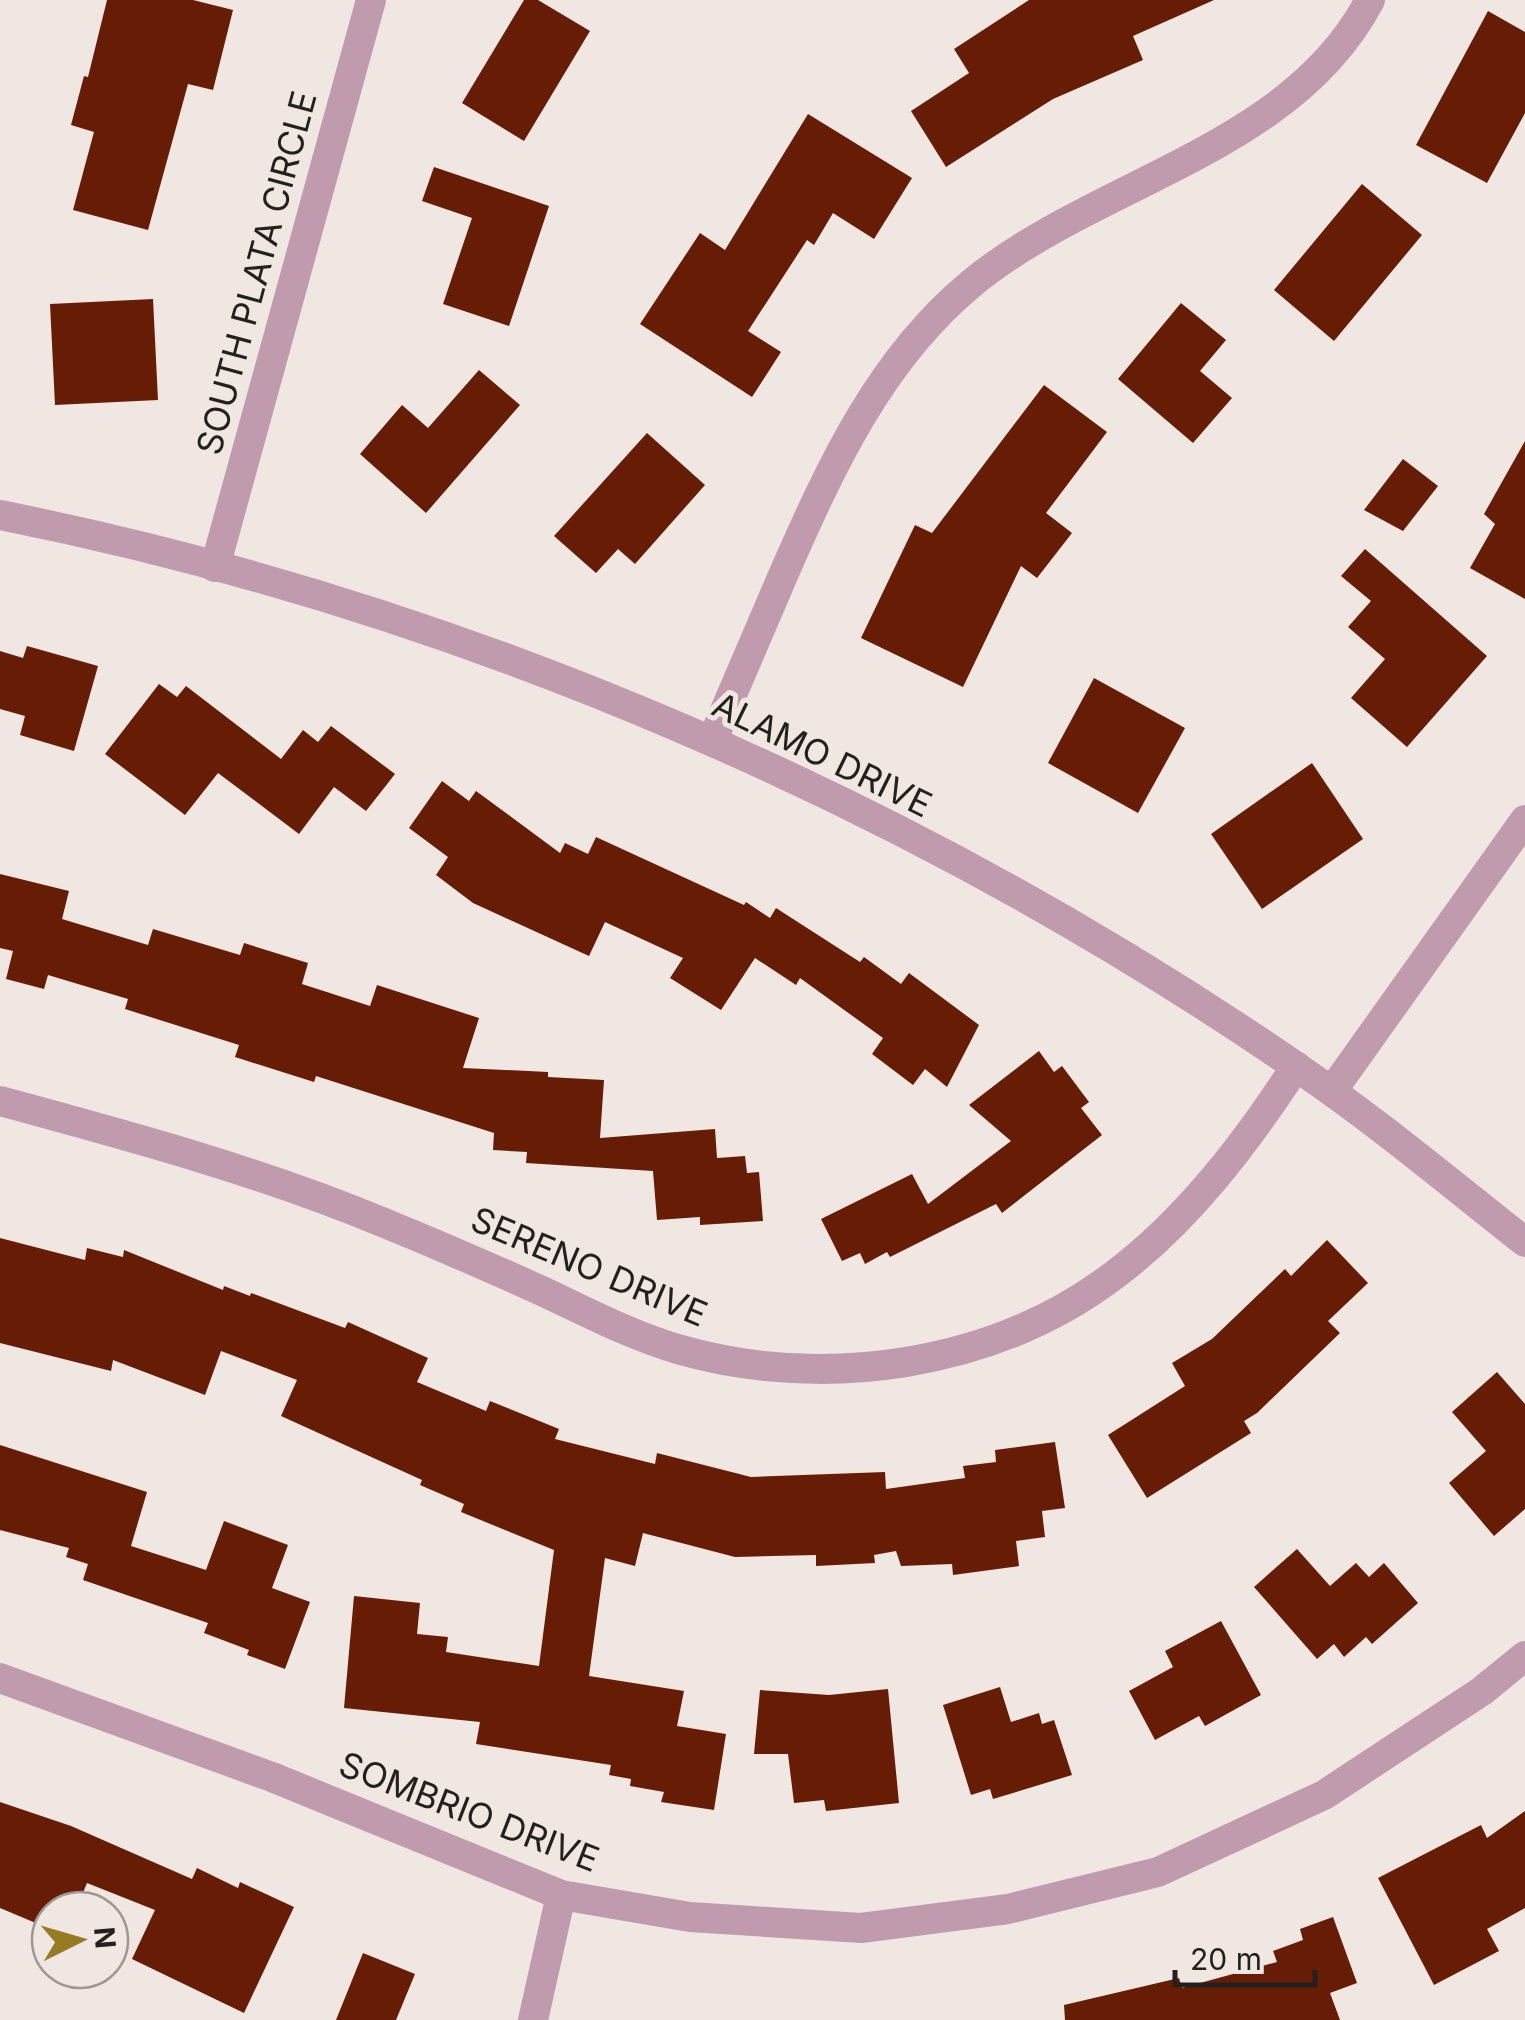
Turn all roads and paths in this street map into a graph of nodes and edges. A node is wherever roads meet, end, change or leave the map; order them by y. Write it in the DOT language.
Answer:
graph roads {
  1 [pos="371,0"];
  2 [pos="1370,0"];
  3 [pos="0,515"];
  4 [pos="215,567"];
  5 [pos="712,741"];
  6 [pos="1525,820"];
  7 [pos="1296,1066"];
  8 [pos="1332,1091"];
  9 [pos="0,1101"];
  10 [pos="1525,1242"];
  11 [pos="1525,1656"];
  12 [pos="0,1678"];
  13 [pos="561,1895"];
  14 [pos="533,2020"];
  1 -- 4 [label="street, SOUTH PLATA CIRCLE"];
  2 -- 5 [label="street"];
  3 -- 4 [label="street, ALAMO DRIVE"];
  4 -- 5 [label="street, ALAMO DRIVE"];
  5 -- 7 [label="street, ALAMO DRIVE"];
  6 -- 8 [label="street"];
  7 -- 8 [label="street, ALAMO DRIVE"];
  7 -- 9 [label="street, SERENO DRIVE"];
  8 -- 10 [label="street, ALAMO DRIVE"];
  11 -- 13 [label="street, SOMBRIO DRIVE"];
  12 -- 13 [label="street, SOMBRIO DRIVE"];
  13 -- 14 [label="street"];
}
